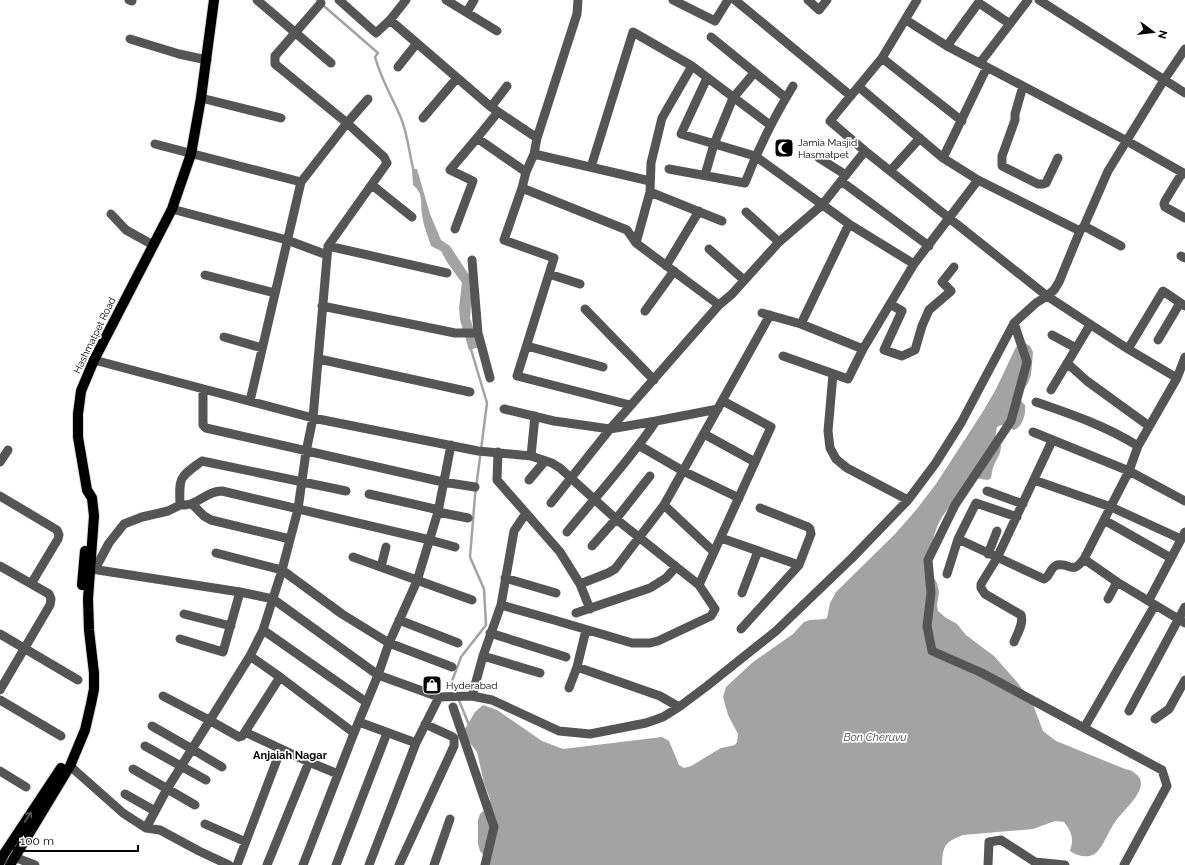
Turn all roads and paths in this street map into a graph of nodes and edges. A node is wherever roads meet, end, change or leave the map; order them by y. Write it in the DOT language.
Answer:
graph roads {
  1 [pos="214,0"];
  2 [pos="257,0"];
  3 [pos="339,0"];
  4 [pos="406,0"];
  5 [pos="446,0"];
  6 [pos="474,0"];
  7 [pos="578,0"];
  8 [pos="673,0"];
  9 [pos="728,0"];
  10 [pos="735,0"];
  11 [pos="808,0"];
  12 [pos="827,0"];
  13 [pos="917,0"];
  14 [pos="1028,0"];
  15 [pos="1039,0"];
  16 [pos="321,3"];
  17 [pos="467,12"];
  18 [pos="390,20"];
  19 [pos="906,20"];
  20 [pos="1010,24"];
  21 [pos="497,31"];
  22 [pos="295,32"];
  23 [pos="711,37"];
  24 [pos="130,39"];
  25 [pos="417,43"];
  26 [pos="947,46"];
  27 [pos="1185,49"];
  28 [pos="882,58"];
  29 [pos="207,60"];
  30 [pos="331,63"];
  31 [pos="984,65"];
  32 [pos="692,66"];
  33 [pos="398,67"];
  34 [pos="754,73"];
  35 [pos="457,78"];
  36 [pos="708,78"];
  37 [pos="1164,80"];
  38 [pos="507,86"];
  39 [pos="793,86"];
  40 [pos="1023,86"];
  41 [pos="859,87"];
  42 [pos="1185,93"];
  43 [pos="852,96"];
  44 [pos="202,98"];
  45 [pos="733,98"];
  46 [pos="786,98"];
  47 [pos="368,99"];
  48 [pos="495,110"];
  49 [pos="281,118"];
  50 [pos="423,118"];
  51 [pos="962,121"];
  52 [pos="347,124"];
  53 [pos="770,125"];
  54 [pos="477,138"];
  55 [pos="537,138"];
  56 [pos="920,138"];
  57 [pos="1126,141"];
  58 [pos="155,144"];
  59 [pos="714,144"];
  60 [pos="865,151"];
  61 [pos="191,154"];
  62 [pos="534,154"];
  63 [pos="755,156"];
  64 [pos="819,158"];
  65 [pos="943,158"];
  66 [pos="1058,158"];
  67 [pos="591,167"];
  68 [pos="669,169"];
  69 [pos="890,171"];
  70 [pos="526,172"];
  71 [pos="1184,174"];
  72 [pos="705,175"];
  73 [pos="844,178"];
  74 [pos="978,180"];
  75 [pos="650,181"];
  76 [pos="301,182"];
  77 [pos="372,185"];
  78 [pos="522,188"];
  79 [pos="650,192"];
  80 [pos="822,205"];
  81 [pos="172,209"];
  82 [pos="699,211"];
  83 [pos="746,212"];
  84 [pos="111,214"];
  85 [pos="412,217"];
  86 [pos="948,218"];
  87 [pos="1185,218"];
  88 [pos="722,221"];
  89 [pos="848,224"];
  90 [pos="1082,228"];
  91 [pos="455,229"];
  92 [pos="287,240"];
  93 [pos="779,242"];
  94 [pos="636,243"];
  95 [pos="153,245"];
  96 [pos="929,246"];
  97 [pos="1121,246"];
  98 [pos="709,249"];
  99 [pos="327,251"];
  100 [pos="472,260"];
  101 [pos="914,264"];
  102 [pos="670,268"];
  103 [pos="954,268"];
  104 [pos="447,273"];
  105 [pos="549,274"];
  106 [pos="205,275"];
  107 [pos="744,280"];
  108 [pos="580,284"];
  109 [pos="275,293"];
  110 [pos="1047,296"];
  111 [pos="890,304"];
  112 [pos="720,305"];
  113 [pos="1182,305"];
  114 [pos="322,306"];
  115 [pos="585,309"];
  116 [pos="645,311"];
  117 [pos="1014,323"];
  118 [pos="801,324"];
  119 [pos="1090,325"];
  120 [pos="478,333"];
  121 [pos="1052,335"];
  122 [pos="224,337"];
  123 [pos="1158,340"];
  124 [pos="527,346"];
  125 [pos="262,348"];
  126 [pos="1076,348"];
  127 [pos="863,349"];
  128 [pos="1128,349"];
  129 [pos="783,356"];
  130 [pos="94,360"];
  131 [pos="319,360"];
  132 [pos="1184,360"];
  133 [pos="1067,363"];
  134 [pos="603,367"];
  135 [pos="834,374"];
  136 [pos="490,378"];
  137 [pos="1177,378"];
  138 [pos="654,380"];
  139 [pos="203,389"];
  140 [pos="1051,390"];
  141 [pos="470,392"];
  142 [pos="250,401"];
  143 [pos="1036,402"];
  144 [pos="630,405"];
  145 [pos="720,405"];
  146 [pos="504,409"];
  147 [pos="535,416"];
  148 [pos="313,418"];
  149 [pos="656,422"];
  150 [pos="1149,426"];
  151 [pos="610,428"];
  152 [pos="1033,432"];
  153 [pos="704,434"];
  154 [pos="1052,441"];
  155 [pos="451,445"];
  156 [pos="640,446"];
  157 [pos="1138,446"];
  158 [pos="8,450"];
  159 [pos="306,452"];
  160 [pos="493,452"];
  161 [pos="531,456"];
  162 [pos="545,461"];
  163 [pos="0,462"];
  164 [pos="755,462"];
  165 [pos="683,471"];
  166 [pos="1129,471"];
  167 [pos="650,476"];
  168 [pos="571,478"];
  169 [pos="529,480"];
  170 [pos="1034,480"];
  171 [pos="302,482"];
  172 [pos="443,482"];
  173 [pos="475,487"];
  174 [pos="346,491"];
  175 [pos="988,491"];
  176 [pos="369,494"];
  177 [pos="0,496"];
  178 [pos="594,498"];
  179 [pos="739,498"];
  180 [pos="908,500"];
  181 [pos="1185,501"];
  182 [pos="192,504"];
  183 [pos="551,504"];
  184 [pos="1023,504"];
  185 [pos="180,505"];
  186 [pos="664,505"];
  187 [pos="1110,507"];
  188 [pos="760,508"];
  189 [pos="298,509"];
  190 [pos="438,511"];
  191 [pos="526,513"];
  192 [pos="1017,517"];
  193 [pos="468,518"];
  194 [pos="616,520"];
  195 [pos="1104,520"];
  196 [pos="997,531"];
  197 [pos="567,532"];
  198 [pos="1183,535"];
  199 [pos="638,538"];
  200 [pos="721,538"];
  201 [pos="290,539"];
  202 [pos="958,539"];
  203 [pos="430,540"];
  204 [pos="455,546"];
  205 [pos="592,546"];
  206 [pos="386,547"];
  207 [pos="758,551"];
  208 [pos="714,552"];
  209 [pos="216,553"];
  210 [pos="988,554"];
  211 [pos="354,557"];
  212 [pos="998,558"];
  213 [pos="1171,558"];
  214 [pos="1084,559"];
  215 [pos="799,565"];
  216 [pos="0,566"];
  217 [pos="382,567"];
  218 [pos="90,568"];
  219 [pos="676,568"];
  220 [pos="282,570"];
  221 [pos="947,574"];
  222 [pos="506,578"];
  223 [pos="417,581"];
  224 [pos="1117,582"];
  225 [pos="31,584"];
  226 [pos="580,584"];
  227 [pos="699,585"];
  228 [pos="240,592"];
  229 [pos="556,593"];
  230 [pos="742,593"];
  231 [pos="273,599"];
  232 [pos="1108,599"];
  233 [pos="472,600"];
  234 [pos="1152,603"];
  235 [pos="501,605"];
  236 [pos="1185,607"];
  237 [pos="590,610"];
  238 [pos="576,613"];
  239 [pos="184,614"];
  240 [pos="399,620"];
  241 [pos="1182,621"];
  242 [pos="231,626"];
  243 [pos="741,629"];
  244 [pos="263,630"];
  245 [pos="586,630"];
  246 [pos="490,632"];
  247 [pos="0,634"];
  248 [pos="180,639"];
  249 [pos="1014,642"];
  250 [pos="389,643"];
  251 [pos="458,643"];
  252 [pos="25,648"];
  253 [pos="250,656"];
  254 [pos="483,656"];
  255 [pos="566,657"];
  256 [pos="452,667"];
  257 [pos="577,667"];
  258 [pos="540,673"];
  259 [pos="378,675"];
  260 [pos="280,677"];
  261 [pos="78,680"];
  262 [pos="1185,680"];
  263 [pos="569,688"];
  264 [pos="0,690"];
  265 [pos="163,696"];
  266 [pos="444,696"];
  267 [pos="468,696"];
  268 [pos="0,700"];
  269 [pos="366,702"];
  270 [pos="452,707"];
  271 [pos="679,707"];
  272 [pos="1129,711"];
  273 [pos="1155,719"];
  274 [pos="210,720"];
  275 [pos="359,722"];
  276 [pos="425,724"];
  277 [pos="152,726"];
  278 [pos="1084,728"];
  279 [pos="82,729"];
  280 [pos="245,732"];
  281 [pos="354,733"];
  282 [pos="387,733"];
  283 [pos="61,736"];
  284 [pos="416,744"];
  285 [pos="145,746"];
  286 [pos="192,749"];
  287 [pos="281,749"];
  288 [pos="309,762"];
  289 [pos="70,766"];
  290 [pos="182,766"];
  291 [pos="222,767"];
  292 [pos="133,769"];
  293 [pos="0,771"];
  294 [pos="338,774"];
  295 [pos="206,780"];
  296 [pos="26,787"];
  297 [pos="167,789"];
  298 [pos="125,794"];
  299 [pos="196,805"];
  300 [pos="155,811"];
  301 [pos="450,819"];
  302 [pos="205,824"];
  303 [pos="146,828"];
  304 [pos="246,842"];
  305 [pos="12,861"];
  306 [pos="0,862"];
  307 [pos="35,865"];
  308 [pos="229,865"];
  309 [pos="237,865"];
  310 [pos="267,865"];
  311 [pos="303,865"];
  312 [pos="336,865"];
  313 [pos="369,865"];
  314 [pos="400,865"];
  315 [pos="434,865"];
  316 [pos="485,865"];
  317 [pos="988,865"];
  318 [pos="1065,865"];
  319 [pos="1124,865"];
  1 -- 29 [label="main road, Hashmatpet Road"];
  2 -- 22 [label="street"];
  3 -- 18 [label="street"];
  4 -- 18 [label="street"];
  5 -- 17 [label="street"];
  6 -- 17 [label="street"];
  7 -- 55 [label="street"];
  8 -- 9 [label="street"];
  10 -- 43 [label="street"];
  11 -- 12 [label="street"];
  13 -- 19 [label="street"];
  14 -- 20 [label="street"];
  15 -- 37 [label="street"];
  16 -- 22 [label="street"];
  17 -- 21 [label="street"];
  18 -- 25 [label="street"];
  19 -- 26 [label="street"];
  19 -- 28 [label="street"];
  20 -- 26 [label="street"];
  20 -- 31 [label="street"];
  22 -- 30 [label="street"];
  22 -- 52 [label="street"];
  23 -- 34 [label="street"];
  24 -- 29 [label="street"];
  25 -- 33 [label="street"];
  25 -- 35 [label="street"];
  26 -- 31 [label="street"];
  27 -- 37 [label="street"];
  28 -- 41 [label="street"];
  28 -- 51 [label="street"];
  29 -- 44 [label="main road, Hashmatpet Road"];
  31 -- 40 [label="street"];
  31 -- 51 [label="street"];
  32 -- 36 [label="street"];
  32 -- 67 [label="street"];
  32 -- 75 [label="street"];
  34 -- 45 [label="street"];
  34 -- 46 [label="street"];
  35 -- 48 [label="street"];
  35 -- 50 [label="street"];
  36 -- 45 [label="street"];
  36 -- 59 [label="street"];
  37 -- 42 [label="street"];
  37 -- 57 [label="street"];
  38 -- 48 [label="street"];
  39 -- 46 [label="street"];
  40 -- 57 [label="street"];
  40 -- 66 [label="street"];
  41 -- 43 [label="street"];
  41 -- 56 [label="street"];
  43 -- 60 [label="street"];
  44 -- 49 [label="street"];
  44 -- 61 [label="main road, Hashmatpet Road"];
  45 -- 53 [label="street"];
  45 -- 59 [label="street"];
  46 -- 53 [label="street"];
  47 -- 52 [label="street"];
  48 -- 54 [label="street"];
  48 -- 55 [label="street"];
  51 -- 65 [label="street"];
  52 -- 76 [label="street"];
  52 -- 77 [label="street"];
  53 -- 63 [label="street"];
  54 -- 70 [label="street"];
  54 -- 91 [label="street"];
  55 -- 62 [label="street"];
  56 -- 65 [label="street"];
  56 -- 69 [label="street"];
  57 -- 71 [label="street"];
  57 -- 90 [label="street"];
  58 -- 61 [label="street"];
  59 -- 63 [label="street"];
  59 -- 72 [label="street"];
  60 -- 69 [label="street"];
  60 -- 73 [label="street"];
  61 -- 76 [label="street"];
  61 -- 81 [label="main road, Hashmatpet Road"];
  62 -- 67 [label="street"];
  62 -- 70 [label="street"];
  63 -- 72 [label="street"];
  63 -- 80 [label="street"];
  64 -- 73 [label="street"];
  65 -- 74 [label="street"];
  67 -- 75 [label="street"];
  68 -- 72 [label="street"];
  69 -- 86 [label="street"];
  70 -- 78 [label="street"];
  71 -- 87 [label="street"];
  73 -- 80 [label="street"];
  73 -- 96 [label="street"];
  74 -- 86 [label="street"];
  74 -- 90 [label="street"];
  75 -- 79 [label="street"];
  76 -- 92 [label="street"];
  77 -- 85 [label="street"];
  77 -- 99 [label="street"];
  78 -- 94 [label="street"];
  78 -- 105 [label="street"];
  79 -- 82 [label="street"];
  79 -- 94 [label="street"];
  80 -- 89 [label="street"];
  80 -- 93 [label="street"];
  81 -- 92 [label="street"];
  81 -- 95 [label="main road, Hashmatpet Road"];
  82 -- 88 [label="street"];
  82 -- 102 [label="street"];
  83 -- 93 [label="street"];
  84 -- 95 [label="street"];
  86 -- 96 [label="street"];
  86 -- 110 [label="street"];
  89 -- 101 [label="street"];
  89 -- 118 [label="street"];
  90 -- 97 [label="street"];
  90 -- 110 [label="street"];
  92 -- 99 [label="street"];
  92 -- 109 [label="street"];
  93 -- 107 [label="street"];
  94 -- 102 [label="street"];
  95 -- 130 [label="main road, Hashmatpet Road"];
  96 -- 101 [label="street"];
  98 -- 107 [label="street"];
  99 -- 104 [label="street"];
  99 -- 114 [label="street"];
  100 -- 120 [label="street"];
  101 -- 111 [label="street"];
  102 -- 112 [label="street"];
  102 -- 116 [label="street"];
  103 -- 111 [label="street"];
  105 -- 108 [label="street"];
  105 -- 124 [label="street"];
  106 -- 109 [label="street"];
  107 -- 112 [label="street"];
  109 -- 125 [label="street"];
  110 -- 117 [label="street"];
  110 -- 119 [label="street"];
  111 -- 127 [label="street"];
  112 -- 138 [label="street"];
  113 -- 123 [label="street"];
  113 -- 128 [label="street"];
  114 -- 120 [label="street"];
  114 -- 131 [label="street"];
  115 -- 138 [label="street"];
  117 -- 180 [label="street"];
  117 -- 278 [label="street"];
  118 -- 127 [label="street"];
  118 -- 145 [label="street"];
  119 -- 126 [label="street"];
  119 -- 128 [label="street"];
  120 -- 136 [label="street"];
  121 -- 126 [label="street"];
  122 -- 125 [label="street"];
  124 -- 134 [label="street"];
  124 -- 144 [label="street"];
  125 -- 142 [label="street"];
  126 -- 133 [label="street"];
  127 -- 135 [label="street"];
  128 -- 137 [label="street"];
  129 -- 135 [label="street"];
  130 -- 139 [label="street"];
  130 -- 218 [label="main road, Hashmatpet Road"];
  131 -- 141 [label="street"];
  131 -- 148 [label="street"];
  132 -- 137 [label="street"];
  133 -- 140 [label="street"];
  133 -- 150 [label="street"];
  135 -- 180 [label="street"];
  137 -- 150 [label="street"];
  138 -- 144 [label="street"];
  139 -- 142 [label="street"];
  139 -- 159 [label="street"];
  142 -- 148 [label="street"];
  143 -- 157 [label="street"];
  144 -- 151 [label="street"];
  145 -- 149 [label="street"];
  145 -- 153 [label="street"];
  145 -- 164 [label="street"];
  146 -- 147 [label="street"];
  147 -- 151 [label="street"];
  147 -- 161 [label="street"];
  148 -- 155 [label="street"];
  148 -- 159 [label="street"];
  149 -- 151 [label="street"];
  149 -- 156 [label="street"];
  150 -- 157 [label="street"];
  151 -- 168 [label="street"];
  152 -- 154 [label="street"];
  153 -- 164 [label="street"];
  153 -- 165 [label="street"];
  154 -- 166 [label="street"];
  154 -- 170 [label="street"];
  155 -- 160 [label="street"];
  155 -- 172 [label="street"];
  156 -- 165 [label="street"];
  156 -- 178 [label="street"];
  157 -- 166 [label="street"];
  158 -- 163 [label="street"];
  159 -- 171 [label="street"];
  159 -- 172 [label="street"];
  160 -- 161 [label="street"];
  160 -- 191 [label="street"];
  161 -- 162 [label="street"];
  162 -- 168 [label="street"];
  162 -- 169 [label="street"];
  164 -- 179 [label="street"];
  165 -- 179 [label="street"];
  165 -- 186 [label="street"];
  166 -- 181 [label="street"];
  166 -- 187 [label="street"];
  167 -- 194 [label="street"];
  168 -- 178 [label="street"];
  168 -- 183 [label="street"];
  170 -- 184 [label="street"];
  170 -- 187 [label="street"];
  171 -- 174 [label="street"];
  171 -- 185 [label="street"];
  171 -- 189 [label="street"];
  172 -- 173 [label="street"];
  172 -- 190 [label="street"];
  175 -- 184 [label="street"];
  176 -- 190 [label="street"];
  177 -- 225 [label="street"];
  178 -- 194 [label="street"];
  178 -- 197 [label="street"];
  179 -- 200 [label="street"];
  180 -- 271 [label="street"];
  182 -- 185 [label="street"];
  182 -- 189 [label="street"];
  182 -- 201 [label="street"];
  184 -- 192 [label="street"];
  185 -- 218 [label="street"];
  186 -- 199 [label="street"];
  186 -- 208 [label="street"];
  187 -- 195 [label="street"];
  187 -- 198 [label="street"];
  188 -- 215 [label="street"];
  189 -- 201 [label="street"];
  189 -- 203 [label="street"];
  190 -- 193 [label="street"];
  190 -- 203 [label="street"];
  191 -- 222 [label="street"];
  191 -- 226 [label="street"];
  192 -- 202 [label="street"];
  192 -- 212 [label="street"];
  194 -- 199 [label="street"];
  194 -- 205 [label="street"];
  195 -- 213 [label="street"];
  195 -- 214 [label="street"];
  196 -- 210 [label="street"];
  198 -- 213 [label="street"];
  199 -- 219 [label="street"];
  199 -- 226 [label="street"];
  200 -- 207 [label="street"];
  200 -- 208 [label="street"];
  201 -- 220 [label="street"];
  202 -- 210 [label="street"];
  202 -- 221 [label="street"];
  203 -- 204 [label="street"];
  203 -- 223 [label="street"];
  206 -- 217 [label="street"];
  207 -- 215 [label="street"];
  207 -- 230 [label="street"];
  208 -- 227 [label="street"];
  209 -- 220 [label="street"];
  210 -- 212 [label="street"];
  211 -- 217 [label="street"];
  212 -- 214 [label="street"];
  212 -- 249 [label="street"];
  213 -- 234 [label="street"];
  214 -- 224 [label="street"];
  215 -- 243 [label="street"];
  216 -- 225 [label="street"];
  217 -- 223 [label="street"];
  218 -- 228 [label="street"];
  218 -- 279 [label="main road, Hashmatpet Road"];
  219 -- 227 [label="street"];
  219 -- 237 [label="street"];
  220 -- 231 [label="street"];
  220 -- 250 [label="street"];
  222 -- 229 [label="street"];
  222 -- 235 [label="street"];
  223 -- 233 [label="street"];
  223 -- 240 [label="street"];
  224 -- 232 [label="street"];
  224 -- 234 [label="street"];
  225 -- 252 [label="street"];
  226 -- 237 [label="street"];
  227 -- 245 [label="street"];
  228 -- 231 [label="street"];
  228 -- 242 [label="street"];
  231 -- 244 [label="street"];
  231 -- 259 [label="street"];
  234 -- 241 [label="street"];
  234 -- 278 [label="street"];
  235 -- 245 [label="street"];
  235 -- 246 [label="street"];
  236 -- 241 [label="street"];
  237 -- 238 [label="street"];
  239 -- 242 [label="street"];
  240 -- 250 [label="street"];
  240 -- 251 [label="street"];
  241 -- 272 [label="street"];
  242 -- 248 [label="street"];
  244 -- 253 [label="street"];
  244 -- 269 [label="street"];
  245 -- 257 [label="street"];
  246 -- 254 [label="street"];
  246 -- 255 [label="street"];
  247 -- 252 [label="street"];
  250 -- 256 [label="street"];
  250 -- 259 [label="street"];
  252 -- 261 [label="street"];
  252 -- 264 [label="street"];
  253 -- 260 [label="street"];
  253 -- 274 [label="street"];
  254 -- 258 [label="street"];
  254 -- 267 [label="street"];
  257 -- 263 [label="street"];
  257 -- 271 [label="street"];
  259 -- 266 [label="street"];
  259 -- 269 [label="street"];
  260 -- 280 [label="street"];
  260 -- 281 [label="street"];
  262 -- 273 [label="street"];
  265 -- 274 [label="street"];
  266 -- 267 [label="street"];
  266 -- 276 [label="street"];
  267 -- 271 [label="street"];
  268 -- 283 [label="street"];
  269 -- 275 [label="street"];
  270 -- 316 [label="street"];
  274 -- 280 [label="street"];
  274 -- 286 [label="street"];
  275 -- 281 [label="street"];
  275 -- 282 [label="street"];
  276 -- 284 [label="street"];
  276 -- 314 [label="street"];
  277 -- 286 [label="street"];
  278 -- 319 [label="street"];
  279 -- 289 [label="main road"];
  306 -- 279 [label="main road, one-way"];
  280 -- 287 [label="street"];
  281 -- 294 [label="street"];
  282 -- 284 [label="street"];
  282 -- 312 [label="street"];
  284 -- 313 [label="street"];
  285 -- 290 [label="street"];
  286 -- 290 [label="street"];
  286 -- 291 [label="street"];
  287 -- 288 [label="street"];
  287 -- 304 [label="street"];
  288 -- 294 [label="street"];
  288 -- 310 [label="street"];
  289 -- 303 [label="street"];
  289 -- 305 [label="main road"];
  290 -- 295 [label="street"];
  290 -- 297 [label="street"];
  292 -- 297 [label="street"];
  293 -- 296 [label="street"];
  294 -- 311 [label="street"];
  297 -- 299 [label="street"];
  297 -- 300 [label="street"];
  298 -- 300 [label="street"];
  300 -- 303 [label="street"];
  301 -- 315 [label="street"];
  302 -- 304 [label="street"];
  303 -- 308 [label="street"];
  304 -- 309 [label="street"];
  305 -- 307 [label="street"];
  317 -- 318 [label="street"];
}
